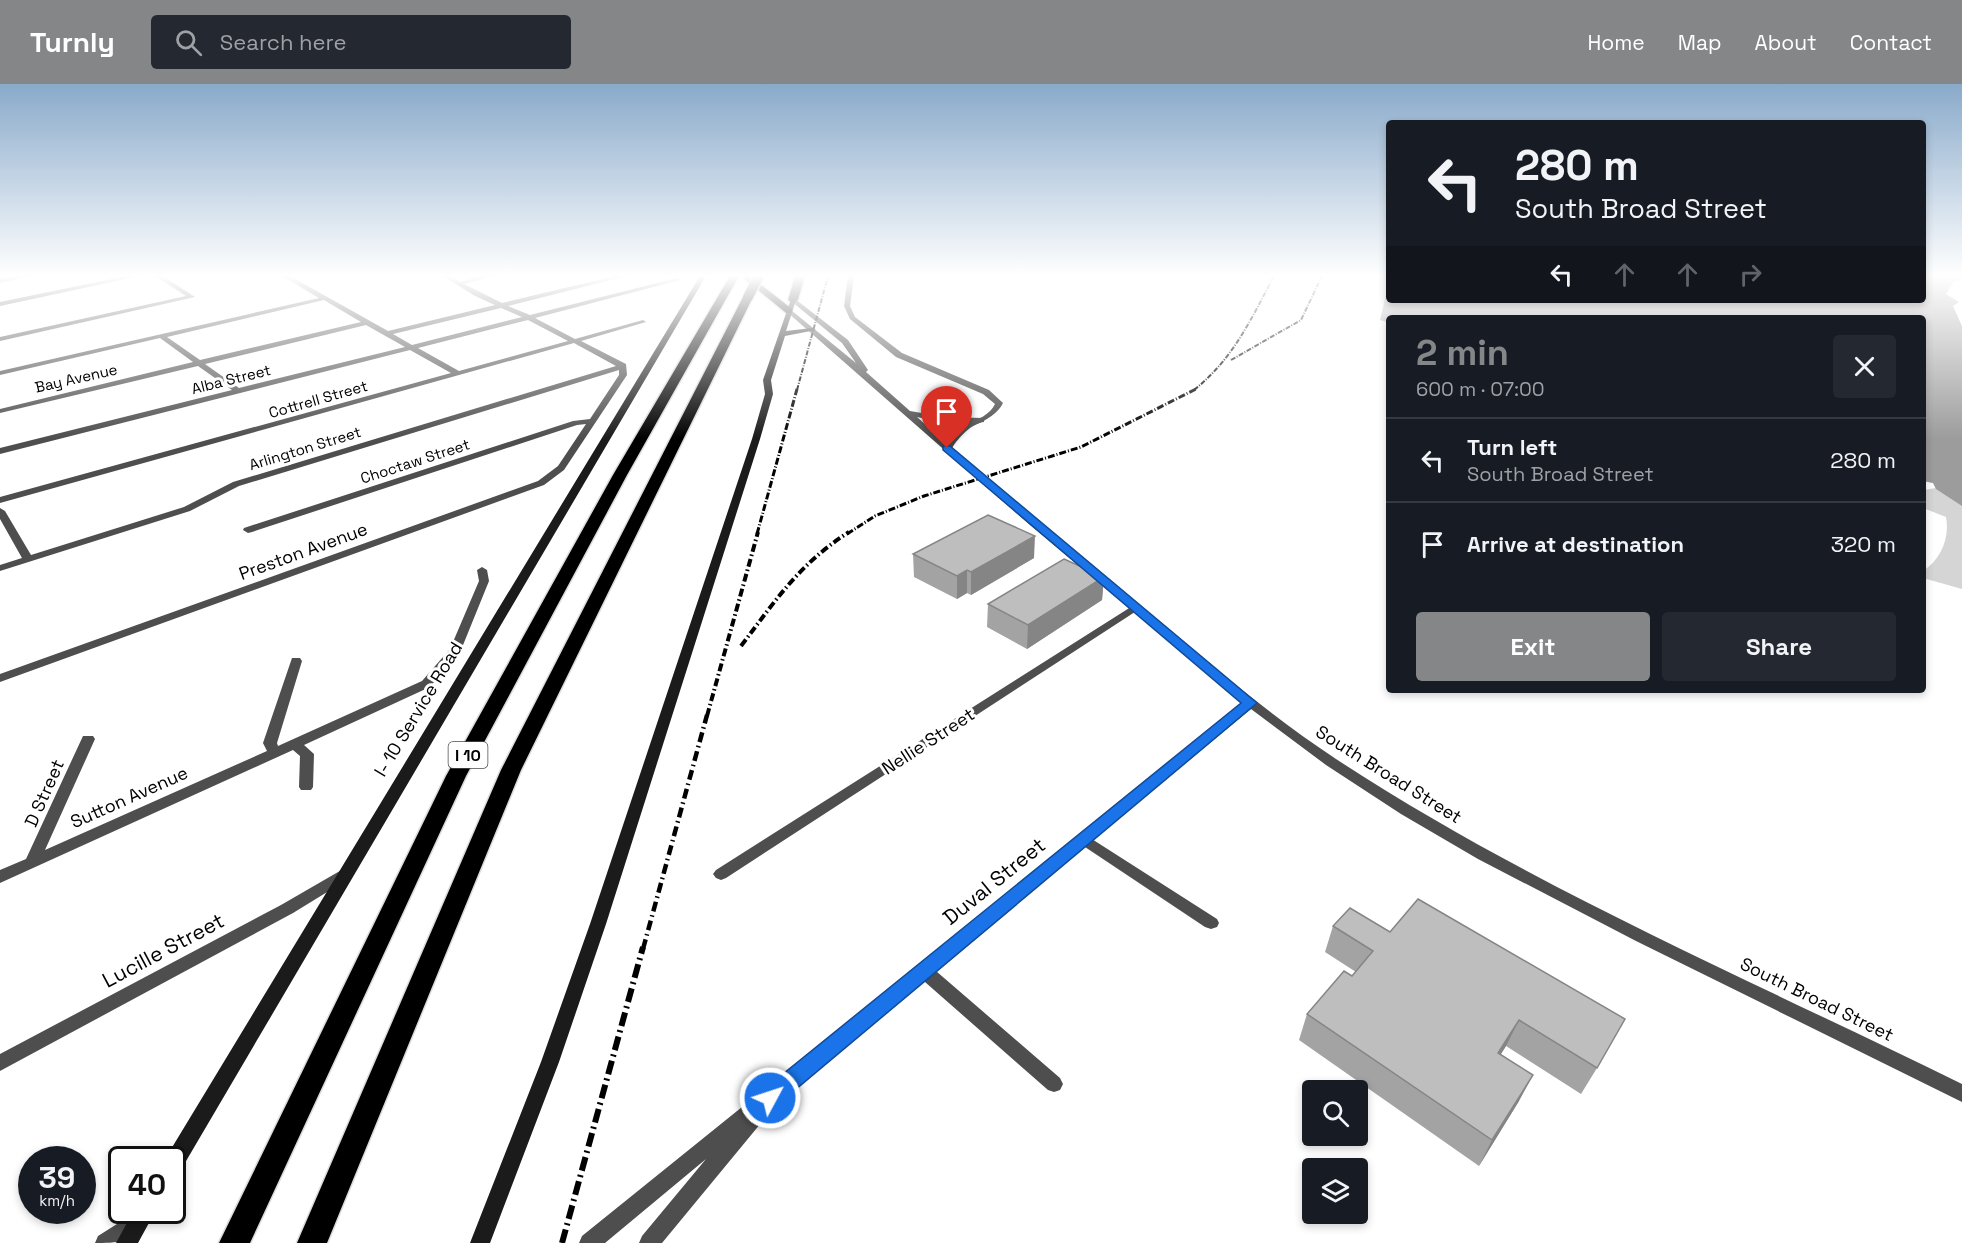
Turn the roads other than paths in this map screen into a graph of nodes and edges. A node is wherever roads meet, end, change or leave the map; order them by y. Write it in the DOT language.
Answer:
graph roads {
  1 [pos="41,330"];
  2 [pos="187,330"];
  3 [pos="335,330"];
  4 [pos="383,330"];
  5 [pos="400,330"];
  6 [pos="481,330"];
  7 [pos="553,330"];
  8 [pos="614,330"];
  9 [pos="671,330"];
  10 [pos="711,330"];
  11 [pos="720,330"];
  12 [pos="782,330"];
  13 [pos="812,330"];
  14 [pos="828,330"];
  15 [pos="867,330"];
  16 [pos="388,333"];
  17 [pos="781,333"];
  18 [pos="161,336"];
  19 [pos="0,339"];
  20 [pos="575,341"];
  21 [pos="413,347"];
  22 [pos="199,363"];
  23 [pos="622,366"];
  24 [pos="0,373"];
  25 [pos="459,374"];
  26 [pos="868,376"];
  27 [pos="238,391"];
  28 [pos="0,411"];
  29 [pos="907,412"];
  30 [pos="591,421"];
  31 [pos="977,421"];
  32 [pos="931,433"];
  33 [pos="947,448"];
  34 [pos="0,451"];
  35 [pos="0,500"];
  36 [pos="0,511"];
  37 [pos="248,530"];
  38 [pos="28,559"];
  39 [pos="0,568"];
  40 [pos="482,570"];
  41 [pos="1134,608"];
  42 [pos="296,661"];
  43 [pos="0,678"];
  44 [pos="1250,703"];
  45 [pos="88,739"];
  46 [pos="294,744"];
  47 [pos="275,753"];
  48 [pos="306,787"];
  49 [pos="1084,839"];
  50 [pos="32,862"];
  51 [pos="346,874"];
  52 [pos="721,874"];
  53 [pos="0,877"];
  54 [pos="1211,923"];
  55 [pos="923,970"];
  56 [pos="0,1063"];
  57 [pos="1054,1084"];
  58 [pos="1962,1093"];
  59 [pos="770,1098"];
  60 [pos="184,1146"];
  61 [pos="131,1224"];
  62 [pos="138,1224"];
  63 [pos="105,1243"];
  64 [pos="126,1243"];
  65 [pos="234,1243"];
  66 [pos="312,1243"];
  67 [pos="480,1243"];
  68 [pos="589,1243"];
  69 [pos="649,1243"];
  1 -- 19 [label="street"];
  2 -- 18 [label="street"];
  3 -- 22 [label="street, Bay Avenue"];
  4 -- 16 [label="street"];
  5 -- 16 [label="street"];
  6 -- 21 [label="street, Alba Street"];
  7 -- 20 [label="street"];
  8 -- 20 [label="street, Cottrell Street"];
  9 -- 51 [label="main road, I- 10 Service Road"];
  10 -- 65 [label="highway, I 10"];
  11 -- 66 [label="highway, I 10"];
  12 -- 17 [label="main road"];
  13 -- 17 [label="main road"];
  13 -- 26 [label="street, South Broad Street"];
  14 -- 26 [label="street, South Broad Street"];
  15 -- 31 [label="street"];
  16 -- 21 [label="street"];
  17 -- 67 [label="main road"];
  18 -- 22 [label="street"];
  18 -- 24 [label="street"];
  20 -- 23 [label="street"];
  20 -- 25 [label="street, Cottrell Street"];
  21 -- 25 [label="street"];
  21 -- 27 [label="street, Alba Street"];
  22 -- 27 [label="street"];
  22 -- 28 [label="street, Bay Avenue"];
  23 -- 30 [label="street, Preston Avenue"];
  23 -- 38 [label="street, Arlington Street"];
  25 -- 35 [label="street, Cottrell Street"];
  26 -- 29 [label="street, South Broad Street"];
  27 -- 34 [label="street, Alba Street"];
  29 -- 31 [label="street"];
  29 -- 32 [label="street, South Broad Street"];
  30 -- 37 [label="street, Choctaw Street"];
  30 -- 43 [label="street, Preston Avenue"];
  31 -- 32 [label="street"];
  31 -- 33 [label="street"];
  32 -- 33 [label="street, South Broad Street"];
  33 -- 41 [label="street, South Broad Street"];
  36 -- 38 [label="street"];
  38 -- 39 [label="street, Arlington Street"];
  40 -- 46 [label="street"];
  41 -- 44 [label="street, South Broad Street"];
  41 -- 52 [label="street, Nellie Street"];
  42 -- 47 [label="street"];
  44 -- 49 [label="street, Duval Street"];
  44 -- 58 [label="street, South Broad Street"];
  45 -- 50 [label="street, D Street"];
  46 -- 47 [label="street, Sutton Avenue"];
  46 -- 48 [label="street"];
  47 -- 50 [label="street, Sutton Avenue"];
  49 -- 54 [label="street"];
  49 -- 55 [label="street, Duval Street"];
  50 -- 53 [label="street, Sutton Avenue"];
  51 -- 56 [label="street, Lucille Street"];
  51 -- 60 [label="main road, I- 10 Service Road"];
  55 -- 57 [label="street"];
  55 -- 59 [label="street, Duval Street"];
  59 -- 68 [label="street, Duval Street"];
  59 -- 69 [label="street, Duval Street"];
  61 -- 63 [label="street"];
  62 -- 64 [label="main road"];
}
